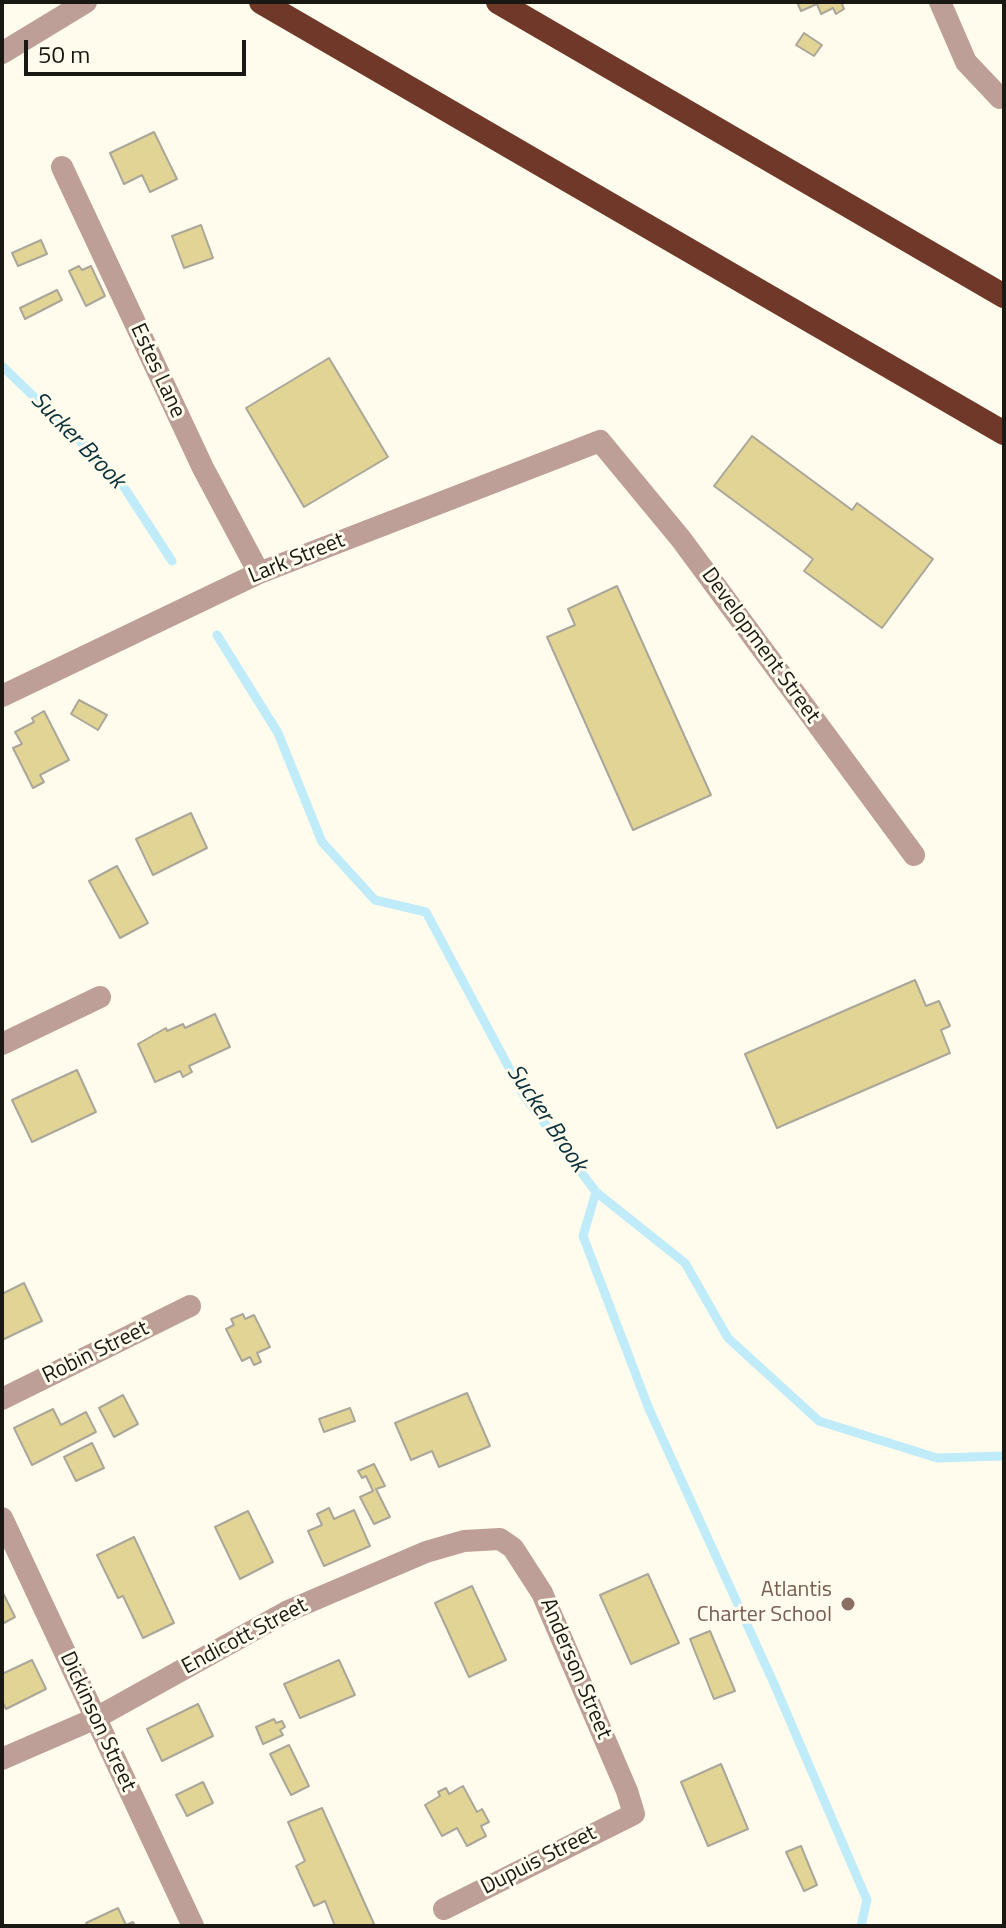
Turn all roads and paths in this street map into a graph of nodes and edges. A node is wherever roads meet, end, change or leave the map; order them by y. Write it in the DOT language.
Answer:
graph roads {
  1 [pos="86,2"];
  2 [pos="261,2"];
  3 [pos="498,2"];
  4 [pos="940,2"];
  5 [pos="2,53"];
  6 [pos="1000,98"];
  7 [pos="62,167"];
  8 [pos="1004,296"];
  9 [pos="1004,433"];
  10 [pos="600,441"];
  11 [pos="259,573"];
  12 [pos="2,696"];
  13 [pos="914,855"];
  14 [pos="100,997"];
  15 [pos="2,1044"];
  16 [pos="190,1306"];
  17 [pos="2,1399"];
  18 [pos="2,1518"];
  19 [pos="496,1539"];
  20 [pos="94,1719"];
  21 [pos="2,1759"];
  22 [pos="634,1814"];
  23 [pos="444,1909"];
  24 [pos="193,1926"];
  1 -- 5 [label="street"];
  2 -- 9 [label="highway"];
  3 -- 8 [label="highway"];
  4 -- 6 [label="street"];
  7 -- 11 [label="street, Estes Lane"];
  10 -- 11 [label="street, Lark Street"];
  10 -- 13 [label="street, Development Street"];
  11 -- 12 [label="street, Lark Street"];
  14 -- 15 [label="street"];
  16 -- 17 [label="street, Robin Street"];
  18 -- 20 [label="street, Dickinson Street"];
  19 -- 20 [label="street, Endicott Street"];
  19 -- 22 [label="street, Anderson Street"];
  20 -- 21 [label="street, Endicott Street"];
  20 -- 24 [label="street, Dickinson Street"];
  22 -- 23 [label="street, Dupuis Street"];
}
